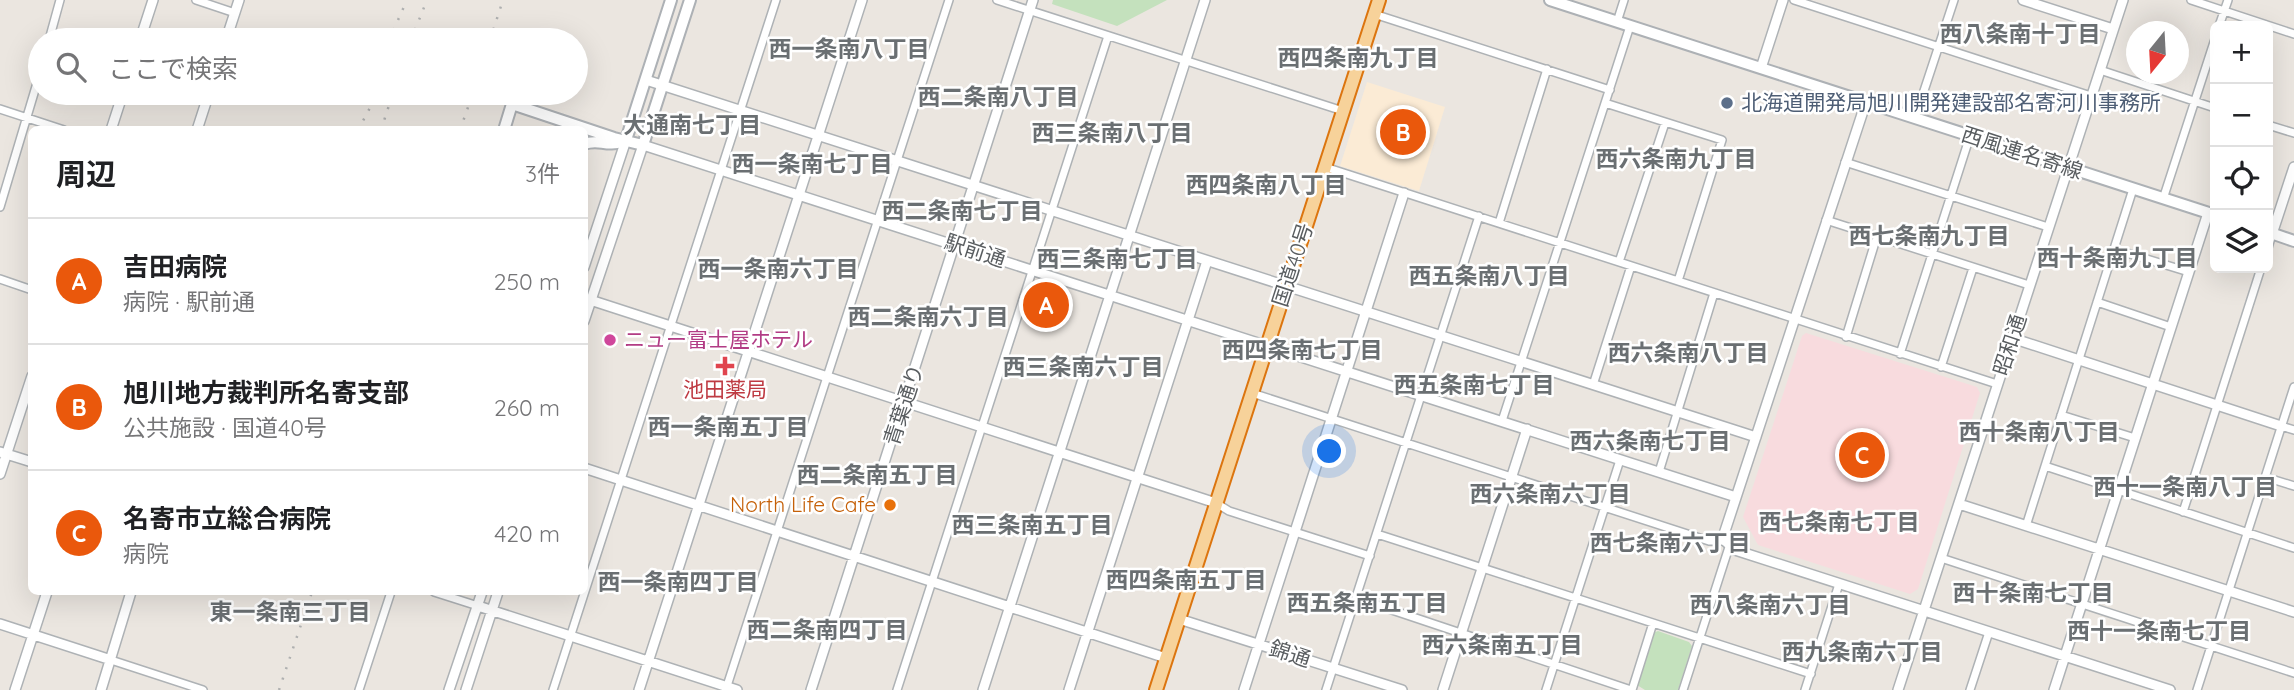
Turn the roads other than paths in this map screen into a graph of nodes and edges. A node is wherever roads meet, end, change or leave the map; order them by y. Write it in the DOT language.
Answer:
graph roads {
  1 [pos="60,0"];
  2 [pos="153,0"];
  3 [pos="196,0"];
  4 [pos="239,0"];
  5 [pos="671,0"];
  6 [pos="690,0"];
  7 [pos="776,0"];
  8 [pos="862,0"];
  9 [pos="949,0"];
  10 [pos="997,0"];
  11 [pos="1033,0"];
  12 [pos="1205,0"];
  13 [pos="1379,0"];
  14 [pos="1550,0"];
  15 [pos="1624,0"];
  16 [pos="1783,0"];
  17 [pos="1794,0"];
  18 [pos="1954,0"];
  19 [pos="2023,0"];
  20 [pos="2123,0"];
  21 [pos="2191,0"];
  22 [pos="2228,0"];
  23 [pos="1030,10"];
  24 [pos="2225,11"];
  25 [pos="235,13"];
  26 [pos="1374,14"];
  27 [pos="2222,21"];
  28 [pos="1617,22"];
  29 [pos="1630,26"];
  30 [pos="52,28"];
  31 [pos="144,28"];
  32 [pos="230,28"];
  33 [pos="2113,29"];
  34 [pos="2294,34"];
  35 [pos="1108,36"];
  36 [pos="1939,48"];
  37 [pos="2210,54"];
  38 [pos="1186,61"];
  39 [pos="1761,68"];
  40 [pos="1548,69"];
  41 [pos="2100,70"];
  42 [pos="646,80"];
  43 [pos="662,85"];
  44 [pos="1609,90"];
  45 [pos="2091,96"];
  46 [pos="1866,102"];
  47 [pos="2194,102"];
  48 [pos="1605,103"];
  49 [pos="31,105"];
  50 [pos="118,105"];
  51 [pos="205,105"];
  52 [pos="512,105"];
  53 [pos="515,105"];
  54 [pos="2210,107"];
  55 [pos="0,109"];
  56 [pos="741,111"];
  57 [pos="1343,111"];
  58 [pos="28,118"];
  59 [pos="1915,118"];
  60 [pos="1665,123"];
  61 [pos="52,126"];
  62 [pos="112,126"];
  63 [pos="198,126"];
  64 [pos="505,126"];
  65 [pos="578,126"];
  66 [pos="2273,127"];
  67 [pos="588,129"];
  68 [pos="2294,134"];
  69 [pos="818,136"];
  70 [pos="1970,136"];
  71 [pos="626,140"];
  72 [pos="588,143"];
  73 [pos="643,145"];
  74 [pos="897,161"];
  75 [pos="1845,162"];
  76 [pos="1325,167"];
  77 [pos="2294,167"];
  78 [pos="2068,168"];
  79 [pos="721,170"];
  80 [pos="974,187"];
  81 [pos="2133,189"];
  82 [pos="1404,192"];
  83 [pos="799,195"];
  84 [pos="1951,197"];
  85 [pos="2163,199"];
  86 [pos="0,207"];
  87 [pos="1052,211"];
  88 [pos="2210,213"];
  89 [pos="1479,216"];
  90 [pos="2210,219"];
  91 [pos="877,220"];
  92 [pos="1826,220"];
  93 [pos="1499,223"];
  94 [pos="2273,225"];
  95 [pos="2048,227"];
  96 [pos="2273,234"];
  97 [pos="1128,236"];
  98 [pos="1877,236"];
  99 [pos="2294,241"];
  100 [pos="1560,242"];
  101 [pos="955,245"];
  102 [pos="2114,249"];
  103 [pos="1932,254"];
  104 [pos="588,255"];
  105 [pos="1207,261"];
  106 [pos="1619,262"];
  107 [pos="1631,266"];
  108 [pos="1973,268"];
  109 [pos="1033,270"];
  110 [pos="2189,272"];
  111 [pos="2259,273"];
  112 [pos="0,279"];
  113 [pos="1678,281"];
  114 [pos="2029,285"];
  115 [pos="1286,286"];
  116 [pos="28,289"];
  117 [pos="1714,293"];
  118 [pos="1110,295"];
  119 [pos="588,299"];
  120 [pos="2097,302"];
  121 [pos="1366,312"];
  122 [pos="1793,319"];
  123 [pos="1188,320"];
  124 [pos="671,326"];
  125 [pos="2171,327"];
  126 [pos="1440,336"];
  127 [pos="1846,337"];
  128 [pos="2012,338"];
  129 [pos="1267,345"];
  130 [pos="749,351"];
  131 [pos="1900,354"];
  132 [pos="2079,359"];
  133 [pos="1521,362"];
  134 [pos="1941,367"];
  135 [pos="1347,371"];
  136 [pos="827,376"];
  137 [pos="2153,383"];
  138 [pos="1997,384"];
  139 [pos="1593,385"];
  140 [pos="28,387"];
  141 [pos="2294,387"];
  142 [pos="1252,393"];
  143 [pos="1421,395"];
  144 [pos="906,402"];
  145 [pos="2218,405"];
  146 [pos="1677,413"];
  147 [pos="2061,415"];
  148 [pos="1331,419"];
  149 [pos="1502,421"];
  150 [pos="2281,426"];
  151 [pos="982,427"];
  152 [pos="1527,429"];
  153 [pos="2294,430"];
  154 [pos="1755,437"];
  155 [pos="2135,438"];
  156 [pos="1406,443"];
  157 [pos="1059,452"];
  158 [pos="3,453"];
  159 [pos="1620,460"];
  160 [pos="28,461"];
  161 [pos="2045,466"];
  162 [pos="588,469"];
  163 [pos="1659,472"];
  164 [pos="0,474"];
  165 [pos="2265,477"];
  166 [pos="1137,478"];
  167 [pos="1511,478"];
  168 [pos="621,480"];
  169 [pos="2294,486"];
  170 [pos="2118,491"];
  171 [pos="1736,497"];
  172 [pos="1216,503"];
  173 [pos="1959,504"];
  174 [pos="699,506"];
  175 [pos="1605,508"];
  176 [pos="2183,512"];
  177 [pos="2026,526"];
  178 [pos="777,531"];
  179 [pos="1295,532"];
  180 [pos="2247,533"];
  181 [pos="1377,534"];
  182 [pos="1727,544"];
  183 [pos="2294,548"];
  184 [pos="2099,549"];
  185 [pos="1370,556"];
  186 [pos="854,557"];
  187 [pos="1941,558"];
  188 [pos="1483,567"];
  189 [pos="933,581"];
  190 [pos="588,583"];
  191 [pos="1839,584"];
  192 [pos="2229,591"];
  193 [pos="46,595"];
  194 [pos="130,595"];
  195 [pos="390,595"];
  196 [pos="443,595"];
  197 [pos="481,595"];
  198 [pos="497,595"];
  199 [pos="584,595"];
  200 [pos="1576,597"];
  201 [pos="1356,598"];
  202 [pos="2081,604"];
  203 [pos="478,606"];
  204 [pos="1010,607"];
  205 [pos="492,610"];
  206 [pos="1925,610"];
  207 [pos="2294,612"];
  208 [pos="1179,619"];
  209 [pos="1653,623"];
  210 [pos="0,624"];
  211 [pos="1088,632"];
  212 [pos="1989,632"];
  213 [pos="33,634"];
  214 [pos="1461,634"];
  215 [pos="571,636"];
  216 [pos="1699,638"];
  217 [pos="1259,644"];
  218 [pos="2211,645"];
  219 [pos="2065,656"];
  220 [pos="1167,658"];
  221 [pos="111,660"];
  222 [pos="649,660"];
  223 [pos="1554,664"];
  224 [pos="1334,668"];
  225 [pos="2294,673"];
  226 [pos="1811,674"];
  227 [pos="188,688"];
  228 [pos="726,688"];
  229 [pos="15,690"];
  230 [pos="101,690"];
  231 [pos="203,690"];
  232 [pos="359,690"];
  233 [pos="449,690"];
  234 [pos="466,690"];
  235 [pos="554,690"];
  236 [pos="639,690"];
  237 [pos="737,690"];
  238 [pos="811,690"];
  239 [pos="897,690"];
  240 [pos="983,690"];
  241 [pos="1069,690"];
  242 [pos="1156,690"];
  243 [pos="1244,690"];
  244 [pos="1326,690"];
  245 [pos="1402,690"];
  246 [pos="1443,690"];
  247 [pos="1546,690"];
  248 [pos="1632,690"];
  249 [pos="1683,690"];
  250 [pos="1805,690"];
  251 [pos="1898,690"];
  252 [pos="1970,690"];
  253 [pos="2054,690"];
  254 [pos="2170,690"];
  255 [pos="2197,690"];
  1 -- 30 [label="street"];
  2 -- 31 [label="street"];
  3 -- 25 [label="street"];
  4 -- 25 [label="street"];
  5 -- 42 [label="main road"];
  6 -- 43 [label="main road"];
  7 -- 56 [label="street"];
  8 -- 69 [label="street"];
  9 -- 74 [label="street"];
  10 -- 23 [label="street"];
  11 -- 23 [label="street, 青葉通り"];
  12 -- 38 [label="street"];
  13 -- 26 [label="highway, 国道40号"];
  14 -- 28 [label="main road, 西風連名寄線"];
  15 -- 28 [label="street"];
  16 -- 39 [label="street"];
  17 -- 36 [label="street"];
  18 -- 36 [label="street"];
  19 -- 33 [label="street"];
  20 -- 33 [label="street, 昭和通"];
  21 -- 24 [label="street"];
  22 -- 24 [label="street"];
  23 -- 35 [label="street"];
  23 -- 80 [label="street, 青葉通り"];
  24 -- 27 [label="street"];
  24 -- 34 [label="street"];
  25 -- 32 [label="street"];
  26 -- 40 [label="street"];
  26 -- 57 [label="highway, 国道40号"];
  28 -- 29 [label="main road, 西風連名寄線"];
  29 -- 39 [label="main road, 西風連名寄線"];
  29 -- 44 [label="street"];
  33 -- 41 [label="street, 昭和通"];
  35 -- 38 [label="street"];
  35 -- 87 [label="street"];
  36 -- 45 [label="street"];
  36 -- 59 [label="street"];
  37 -- 47 [label="street"];
  38 -- 57 [label="street"];
  38 -- 97 [label="street"];
  39 -- 46 [label="main road, 西風連名寄線"];
  40 -- 44 [label="street"];
  40 -- 93 [label="street"];
  41 -- 45 [label="street, 昭和通"];
  41 -- 47 [label="street"];
  42 -- 43 [label="street"];
  42 -- 71 [label="main road"];
  43 -- 56 [label="street"];
  43 -- 73 [label="main road"];
  44 -- 48 [label="street"];
  45 -- 78 [label="street, 昭和通"];
  46 -- 59 [label="main road, 西風連名寄線"];
  46 -- 75 [label="street"];
  47 -- 54 [label="street"];
  47 -- 85 [label="street"];
  48 -- 60 [label="street"];
  48 -- 100 [label="street"];
  49 -- 58 [label="street"];
  50 -- 62 [label="street"];
  51 -- 63 [label="street"];
  52 -- 64 [label="main road"];
  53 -- 65 [label="main road"];
  55 -- 58 [label="street"];
  56 -- 69 [label="street"];
  56 -- 79 [label="street"];
  57 -- 76 [label="highway, 国道40号"];
  58 -- 61 [label="street"];
  58 -- 86 [label="street"];
  59 -- 70 [label="main road, 西風連名寄線"];
  60 -- 106 [label="street"];
  60 -- 113 [label="street"];
  66 -- 68 [label="street"];
  67 -- 71 [label="main road"];
  69 -- 74 [label="street"];
  69 -- 83 [label="street"];
  70 -- 78 [label="main road, 西風連名寄線"];
  70 -- 84 [label="street"];
  71 -- 72 [label="main road"];
  71 -- 73 [label="main road"];
  71 -- 104 [label="street"];
  73 -- 79 [label="street, 駅前通"];
  73 -- 119 [label="street"];
  74 -- 80 [label="street"];
  74 -- 91 [label="street"];
  75 -- 84 [label="street"];
  75 -- 92 [label="street"];
  76 -- 82 [label="street"];
  76 -- 115 [label="highway, 国道40号"];
  77 -- 94 [label="street"];
  78 -- 81 [label="main road, 西風連名寄線"];
  78 -- 95 [label="street, 昭和通"];
  79 -- 83 [label="street, 駅前通"];
  79 -- 124 [label="street"];
  80 -- 87 [label="street"];
  80 -- 101 [label="street, 青葉通り"];
  81 -- 85 [label="main road, 西風連名寄線"];
  81 -- 102 [label="street"];
  82 -- 89 [label="street"];
  82 -- 121 [label="street"];
  83 -- 91 [label="street, 駅前通"];
  83 -- 130 [label="street"];
  84 -- 95 [label="street"];
  84 -- 103 [label="street"];
  85 -- 88 [label="main road, 西風連名寄線"];
  87 -- 97 [label="street"];
  87 -- 109 [label="street"];
  89 -- 93 [label="street"];
  89 -- 126 [label="street"];
  90 -- 110 [label="street"];
  91 -- 101 [label="street, 駅前通"];
  91 -- 136 [label="street"];
  92 -- 98 [label="street"];
  92 -- 122 [label="street"];
  93 -- 100 [label="street"];
  95 -- 114 [label="street, 昭和通"];
  96 -- 99 [label="main road"];
  97 -- 105 [label="street"];
  97 -- 118 [label="street"];
  98 -- 103 [label="street"];
  98 -- 127 [label="street"];
  100 -- 106 [label="street"];
  100 -- 133 [label="street"];
  101 -- 109 [label="street, 駅前通"];
  101 -- 144 [label="street, 青葉通り"];
  102 -- 110 [label="street"];
  102 -- 120 [label="street"];
  103 -- 108 [label="street"];
  103 -- 131 [label="street"];
  105 -- 115 [label="street"];
  105 -- 123 [label="street"];
  106 -- 107 [label="street"];
  107 -- 113 [label="street"];
  107 -- 139 [label="street"];
  108 -- 114 [label="street"];
  108 -- 134 [label="street"];
  109 -- 118 [label="street, 駅前通"];
  109 -- 151 [label="street"];
  110 -- 125 [label="street"];
  111 -- 145 [label="street"];
  112 -- 116 [label="street"];
  113 -- 117 [label="street"];
  114 -- 128 [label="street, 昭和通"];
  115 -- 121 [label="street"];
  115 -- 129 [label="highway, 国道40号"];
  117 -- 122 [label="street"];
  117 -- 146 [label="street"];
  118 -- 123 [label="street, 駅前通"];
  118 -- 157 [label="street"];
  119 -- 124 [label="street"];
  120 -- 125 [label="street"];
  120 -- 132 [label="street"];
  121 -- 126 [label="street"];
  121 -- 135 [label="street"];
  122 -- 127 [label="street"];
  122 -- 154 [label="street"];
  123 -- 129 [label="street, 駅前通"];
  123 -- 166 [label="street"];
  124 -- 130 [label="street"];
  124 -- 168 [label="street"];
  125 -- 137 [label="street"];
  126 -- 133 [label="street"];
  126 -- 143 [label="street"];
  127 -- 131 [label="street"];
  128 -- 132 [label="street"];
  128 -- 138 [label="street, 昭和通"];
  129 -- 135 [label="street, 駅前通"];
  129 -- 142 [label="highway, 国道40号"];
  130 -- 136 [label="street"];
  130 -- 174 [label="street"];
  131 -- 134 [label="street"];
  132 -- 137 [label="street"];
  132 -- 147 [label="street"];
  133 -- 139 [label="street"];
  133 -- 149 [label="street"];
  134 -- 138 [label="street"];
  135 -- 143 [label="street, 駅前通"];
  135 -- 148 [label="street"];
  136 -- 144 [label="street"];
  136 -- 178 [label="street"];
  137 -- 145 [label="street"];
  137 -- 155 [label="street"];
  138 -- 173 [label="street, 昭和通"];
  139 -- 146 [label="street"];
  140 -- 158 [label="street"];
  141 -- 150 [label="street"];
  142 -- 148 [label="street"];
  142 -- 172 [label="highway, 国道40号"];
  143 -- 149 [label="street, 駅前通"];
  143 -- 156 [label="street"];
  144 -- 151 [label="street"];
  144 -- 186 [label="street, 青葉通り"];
  145 -- 150 [label="street"];
  145 -- 176 [label="street"];
  146 -- 154 [label="street"];
  146 -- 163 [label="street"];
  147 -- 155 [label="street"];
  147 -- 161 [label="street"];
  148 -- 156 [label="street"];
  148 -- 179 [label="street"];
  149 -- 152 [label="street, 駅前通"];
  150 -- 153 [label="street"];
  150 -- 165 [label="street"];
  151 -- 157 [label="street"];
  151 -- 189 [label="street"];
  152 -- 159 [label="street, 駅前通"];
  152 -- 167 [label="street"];
  154 -- 171 [label="street"];
  155 -- 170 [label="street"];
  156 -- 167 [label="street"];
  156 -- 181 [label="street"];
  157 -- 166 [label="street"];
  157 -- 204 [label="street"];
  158 -- 160 [label="street"];
  158 -- 164 [label="street"];
  159 -- 163 [label="street, 駅前通"];
  159 -- 175 [label="street"];
  161 -- 170 [label="street"];
  161 -- 177 [label="street"];
  162 -- 168 [label="street"];
  163 -- 171 [label="street, 駅前通"];
  165 -- 169 [label="street"];
  165 -- 180 [label="street"];
  166 -- 172 [label="street"];
  166 -- 211 [label="street"];
  167 -- 175 [label="street"];
  167 -- 188 [label="street"];
  168 -- 174 [label="street"];
  168 -- 190 [label="street"];
  170 -- 176 [label="street"];
  170 -- 184 [label="street"];
  171 -- 182 [label="street"];
  172 -- 179 [label="street"];
  172 -- 208 [label="highway, 国道40号"];
  173 -- 177 [label="street"];
  173 -- 187 [label="street, 昭和通"];
  174 -- 178 [label="street"];
  174 -- 222 [label="street"];
  175 -- 182 [label="street"];
  175 -- 200 [label="street"];
  176 -- 180 [label="street"];
  177 -- 184 [label="street"];
  178 -- 186 [label="street"];
  178 -- 228 [label="street"];
  179 -- 185 [label="street"];
  179 -- 217 [label="street"];
  180 -- 183 [label="street"];
  180 -- 192 [label="street"];
  181 -- 185 [label="street"];
  181 -- 188 [label="street"];
  182 -- 191 [label="street"];
  182 -- 216 [label="street"];
  184 -- 192 [label="street"];
  184 -- 202 [label="street"];
  185 -- 201 [label="street"];
  186 -- 189 [label="street"];
  186 -- 238 [label="street, 青葉通り"];
  187 -- 202 [label="street"];
  187 -- 206 [label="street, 昭和通"];
  188 -- 200 [label="street"];
  188 -- 214 [label="street"];
  189 -- 204 [label="street"];
  189 -- 239 [label="street"];
  191 -- 206 [label="street"];
  191 -- 226 [label="street"];
  192 -- 207 [label="street"];
  192 -- 218 [label="street"];
  193 -- 213 [label="street"];
  194 -- 221 [label="street"];
  195 -- 232 [label="street"];
  196 -- 203 [label="street"];
  197 -- 203 [label="street"];
  198 -- 205 [label="street"];
  199 -- 215 [label="street"];
  200 -- 209 [label="street"];
  200 -- 223 [label="street"];
  201 -- 214 [label="street"];
  201 -- 224 [label="street"];
  202 -- 218 [label="street"];
  202 -- 219 [label="street"];
  203 -- 205 [label="street"];
  203 -- 233 [label="street"];
  204 -- 211 [label="street"];
  204 -- 240 [label="street"];
  205 -- 215 [label="street"];
  205 -- 234 [label="street"];
  206 -- 212 [label="street"];
  206 -- 251 [label="street, 昭和通"];
  208 -- 217 [label="street, 錦通"];
  208 -- 220 [label="highway, 国道40号"];
  209 -- 216 [label="street"];
  209 -- 248 [label="street"];
  210 -- 213 [label="street"];
  211 -- 220 [label="street"];
  211 -- 241 [label="street"];
  212 -- 219 [label="street"];
  212 -- 252 [label="street"];
  213 -- 221 [label="street"];
  213 -- 229 [label="street"];
  214 -- 223 [label="street"];
  214 -- 246 [label="street"];
  215 -- 222 [label="street"];
  215 -- 235 [label="street"];
  216 -- 226 [label="street"];
  216 -- 249 [label="street"];
  217 -- 224 [label="street, 錦通"];
  217 -- 243 [label="street"];
  218 -- 225 [label="street"];
  218 -- 255 [label="street"];
  219 -- 253 [label="street"];
  219 -- 254 [label="street"];
  220 -- 242 [label="highway, 国道40号"];
  221 -- 227 [label="street"];
  221 -- 230 [label="street"];
  222 -- 228 [label="street"];
  222 -- 236 [label="street"];
  223 -- 247 [label="street"];
  223 -- 248 [label="street"];
  224 -- 244 [label="street"];
  224 -- 245 [label="street, 錦通"];
  226 -- 250 [label="street"];
  227 -- 231 [label="street"];
  228 -- 237 [label="street"];
}
